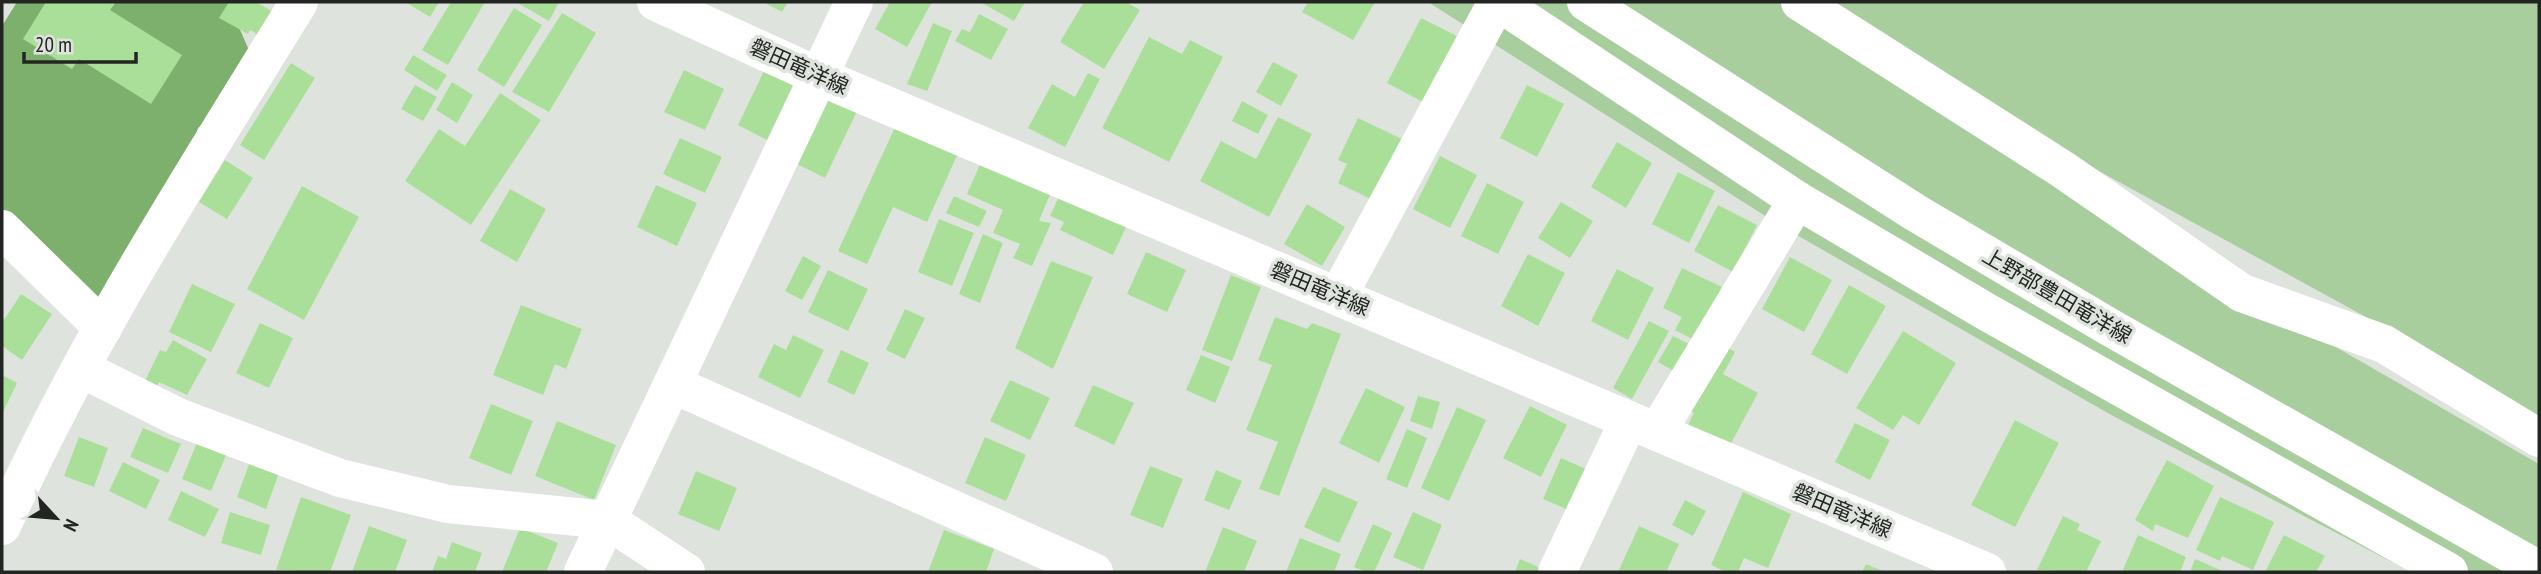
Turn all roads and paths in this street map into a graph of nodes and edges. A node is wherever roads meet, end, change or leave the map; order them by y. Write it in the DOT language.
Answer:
graph roads {
  1 [pos="299,2"];
  2 [pos="854,2"];
  3 [pos="1497,2"];
  4 [pos="1586,2"];
  5 [pos="1800,2"];
  6 [pos="663,3"];
  7 [pos="818,76"];
  8 [pos="1797,200"];
  9 [pos="2,229"];
  10 [pos="1338,296"];
  11 [pos="103,328"];
  12 [pos="82,369"];
  13 [pos="672,384"];
  14 [pos="1643,426"];
  15 [pos="2539,438"];
  16 [pos="607,520"];
  17 [pos="2,526"];
  18 [pos="1971,569"];
  19 [pos="2539,570"];
  20 [pos="583,572"];
  21 [pos="686,572"];
  22 [pos="1094,572"];
  23 [pos="1558,572"];
  24 [pos="2449,572"];
  1 -- 11 [label="street"];
  2 -- 7 [label="street"];
  3 -- 8 [label="street"];
  3 -- 10 [label="street"];
  4 -- 19 [label="street, 上野部豊田竜洋線"];
  5 -- 15 [label="street"];
  6 -- 7 [label="street, 磐田竜洋線"];
  7 -- 10 [label="street, 磐田竜洋線"];
  7 -- 13 [label="street"];
  8 -- 14 [label="street"];
  8 -- 24 [label="street"];
  9 -- 11 [label="street"];
  10 -- 14 [label="street, 磐田竜洋線"];
  11 -- 12 [label="street"];
  12 -- 16 [label="street"];
  12 -- 17 [label="street"];
  13 -- 16 [label="street"];
  13 -- 22 [label="street"];
  14 -- 18 [label="street, 磐田竜洋線"];
  14 -- 23 [label="street"];
  16 -- 20 [label="street"];
  16 -- 21 [label="street"];
}
